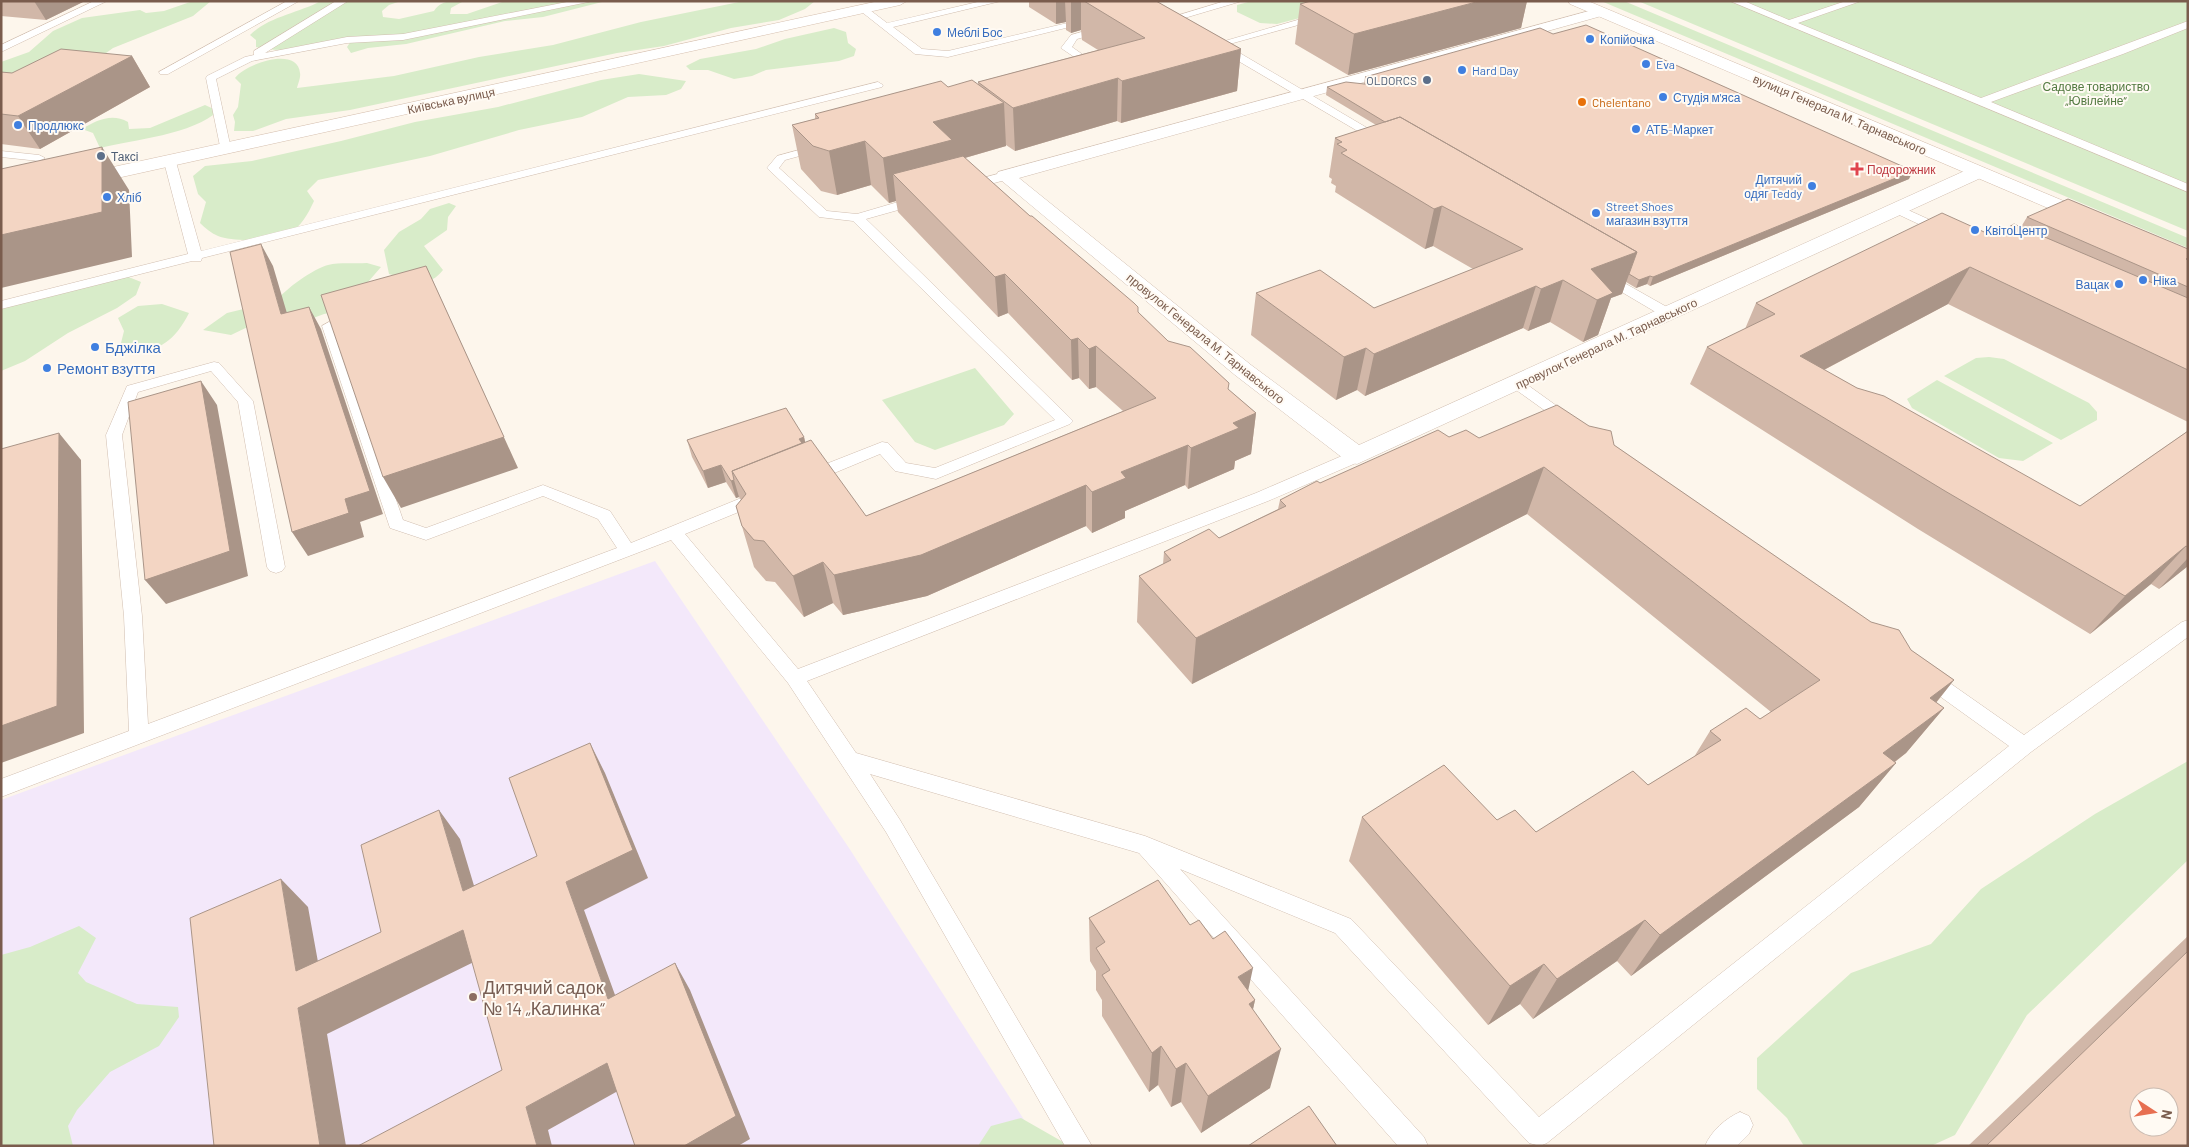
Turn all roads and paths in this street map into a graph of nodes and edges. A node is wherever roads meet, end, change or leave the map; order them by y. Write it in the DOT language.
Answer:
graph roads {
  1 [pos="102,1"];
  2 [pos="294,1"];
  3 [pos="343,1"];
  4 [pos="588,1"];
  5 [pos="900,1"];
  6 [pos="996,1"];
  7 [pos="1237,1"];
  8 [pos="1350,1"];
  9 [pos="1576,1"];
  10 [pos="1735,1"];
  11 [pos="1856,1"];
  12 [pos="862,9"];
  13 [pos="1600,12"];
  14 [pos="1105,18"];
  15 [pos="1789,23"];
  16 [pos="2188,24"];
  17 [pos="1118,25"];
  18 [pos="885,26"];
  19 [pos="1186,28"];
  20 [pos="1,49"];
  21 [pos="249,59"];
  22 [pos="164,72"];
  23 [pos="1077,77"];
  24 [pos="878,85"];
  25 [pos="1302,93"];
  26 [pos="1981,102"];
  27 [pos="829,144"];
  28 [pos="1391,147"];
  29 [pos="225,150"];
  30 [pos="1,154"];
  31 [pos="38,158"];
  32 [pos="170,162"];
  33 [pos="1978,172"];
  34 [pos="1005,176"];
  35 [pos="67,183"];
  36 [pos="2188,188"];
  37 [pos="959,189"];
  38 [pos="931,197"];
  39 [pos="1896,209"];
  40 [pos="857,218"];
  41 [pos="2106,226"];
  42 [pos="1958,237"];
  43 [pos="196,258"];
  44 [pos="1592,268"];
  45 [pos="1,306"];
  46 [pos="1669,314"];
  47 [pos="329,326"];
  48 [pos="1517,384"];
  49 [pos="1589,436"];
  50 [pos="1357,456"];
  51 [pos="792,484"];
  52 [pos="774,492"];
  53 [pos="675,532"];
  54 [pos="628,551"];
  55 [pos="276,567"];
  56 [pos="2188,626"];
  57 [pos="1911,665"];
  58 [pos="795,678"];
  59 [pos="139,736"];
  60 [pos="2024,746"];
  61 [pos="848,759"];
  62 [pos="1,788"];
  63 [pos="1145,845"];
  64 [pos="1740,1125"];
  65 [pos="1078,1146"];
  66 [pos="1415,1146"];
  67 [pos="1718,1146"];
  1 -- 20 [label="lane"];
  2 -- 22 [label="lane"];
  3 -- 21 [label="lane"];
  4 -- 21 [label="lane"];
  5 -- 12 [label="street, Київська вулиця"];
  6 -- 18 [label="lane"];
  7 -- 19 [label="lane"];
  8 -- 25 [label="lane"];
  9 -- 13 [label="street, вулиця Генерала М. Тарнавського"];
  10 -- 15 [label="lane"];
  11 -- 15 [label="lane"];
  12 -- 18 [label="lane"];
  12 -- 29 [label="street, Київська вулиця"];
  13 -- 25 [label="street"];
  13 -- 33 [label="street, вулиця Генерала М. Тарнавського"];
  14 -- 18 [label="lane"];
  15 -- 26 [label="lane"];
  16 -- 26 [label="lane"];
  17 -- 23 [label="lane"];
  21 -- 29 [label="lane"];
  24 -- 43 [label="lane"];
  25 -- 28 [label="lane"];
  25 -- 34 [label="street"];
  26 -- 36 [label="lane"];
  27 -- 40 [label="lane"];
  29 -- 32 [label="street, Київська вулиця"];
  30 -- 31 [label="lane"];
  32 -- 35 [label="street, Київська вулиця"];
  32 -- 43 [label="lane"];
  33 -- 39 [label="street, провулок Генерала М. Тарнавського"];
  33 -- 41 [label="street, вулиця Генерала М. Тарнавського"];
  34 -- 37 [label="lane"];
  34 -- 50 [label="street, провулок Генерала М. Тарнавського"];
  38 -- 40 [label="lane"];
  39 -- 42 [label="lane"];
  39 -- 46 [label="street, провулок Генерала М. Тарнавського"];
  40 -- 51 [label="lane"];
  43 -- 45 [label="lane"];
  44 -- 46 [label="lane"];
  46 -- 48 [label="street, провулок Генерала М. Тарнавського"];
  47 -- 54 [label="lane"];
  48 -- 49 [label="lane"];
  48 -- 50 [label="street, провулок Генерала М. Тарнавського"];
  50 -- 58 [label="lane"];
  52 -- 53 [label="lane"];
  53 -- 54 [label="lane"];
  53 -- 58 [label="lane"];
  54 -- 59 [label="lane"];
  55 -- 59 [label="lane"];
  56 -- 60 [label="lane"];
  57 -- 60 [label="lane"];
  58 -- 61 [label="lane"];
  59 -- 62 [label="lane"];
  60 -- 63 [label="lane"];
  61 -- 63 [label="lane"];
  61 -- 65 [label="lane"];
  63 -- 66 [label="lane"];
  64 -- 67 [label="lane"];
}
